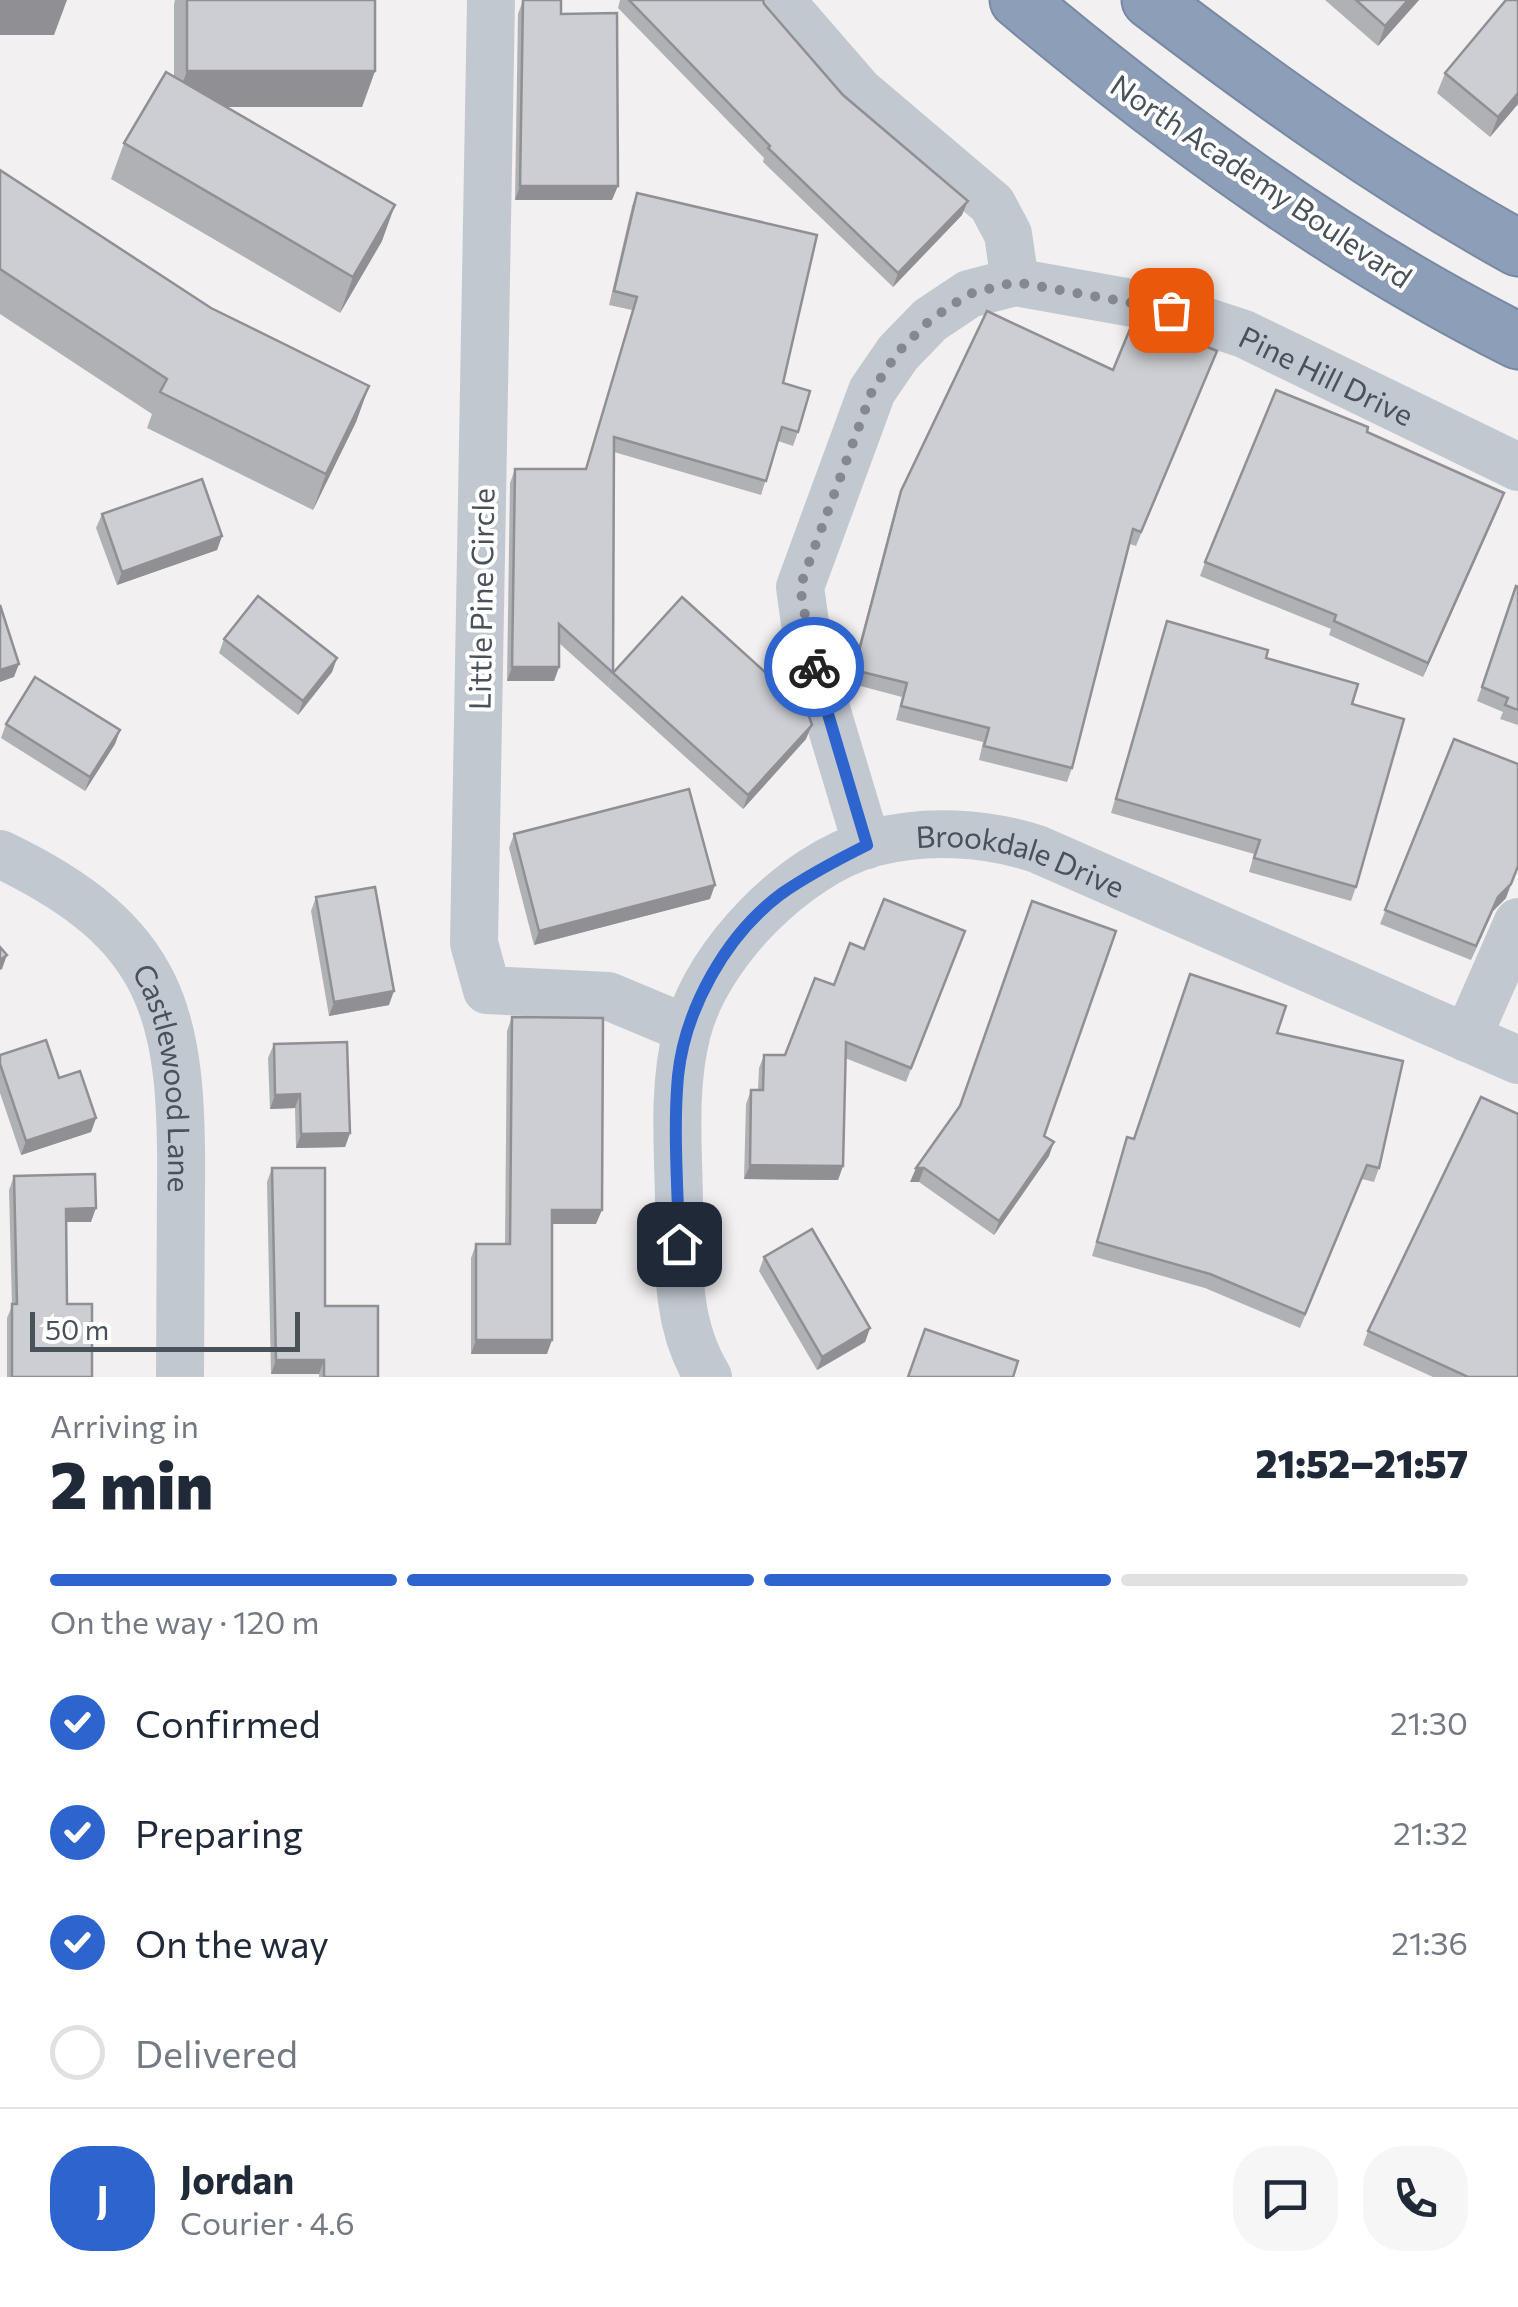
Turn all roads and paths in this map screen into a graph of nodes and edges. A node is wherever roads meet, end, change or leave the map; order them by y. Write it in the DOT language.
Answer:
graph roads {
  1 [pos="491,0"];
  2 [pos="780,0"];
  3 [pos="1018,0"];
  4 [pos="1150,0"];
  5 [pos="1518,248"];
  6 [pos="1015,282"];
  7 [pos="1518,341"];
  8 [pos="1518,467"];
  9 [pos="867,845"];
  10 [pos="0,854"];
  11 [pos="1518,922"];
  12 [pos="687,1030"];
  13 [pos="1467,1038"];
  14 [pos="1518,1060"];
  15 [pos="695,1373"];
  16 [pos="180,1377"];
  1 -- 12 [label="street, Little Pine Circle"];
  2 -- 6 [label="street"];
  3 -- 7 [label="highway, North Academy Boulevard"];
  4 -- 5 [label="highway"];
  6 -- 8 [label="street, Pine Hill Drive"];
  6 -- 9 [label="street, Pine Hill Drive"];
  9 -- 12 [label="street, Brookdale Drive"];
  9 -- 13 [label="street, Brookdale Drive"];
  10 -- 16 [label="street, Castlewood Lane"];
  11 -- 13 [label="street"];
  12 -- 15 [label="street, Brookdale Drive"];
  13 -- 14 [label="street, Brookdale Drive"];
}
